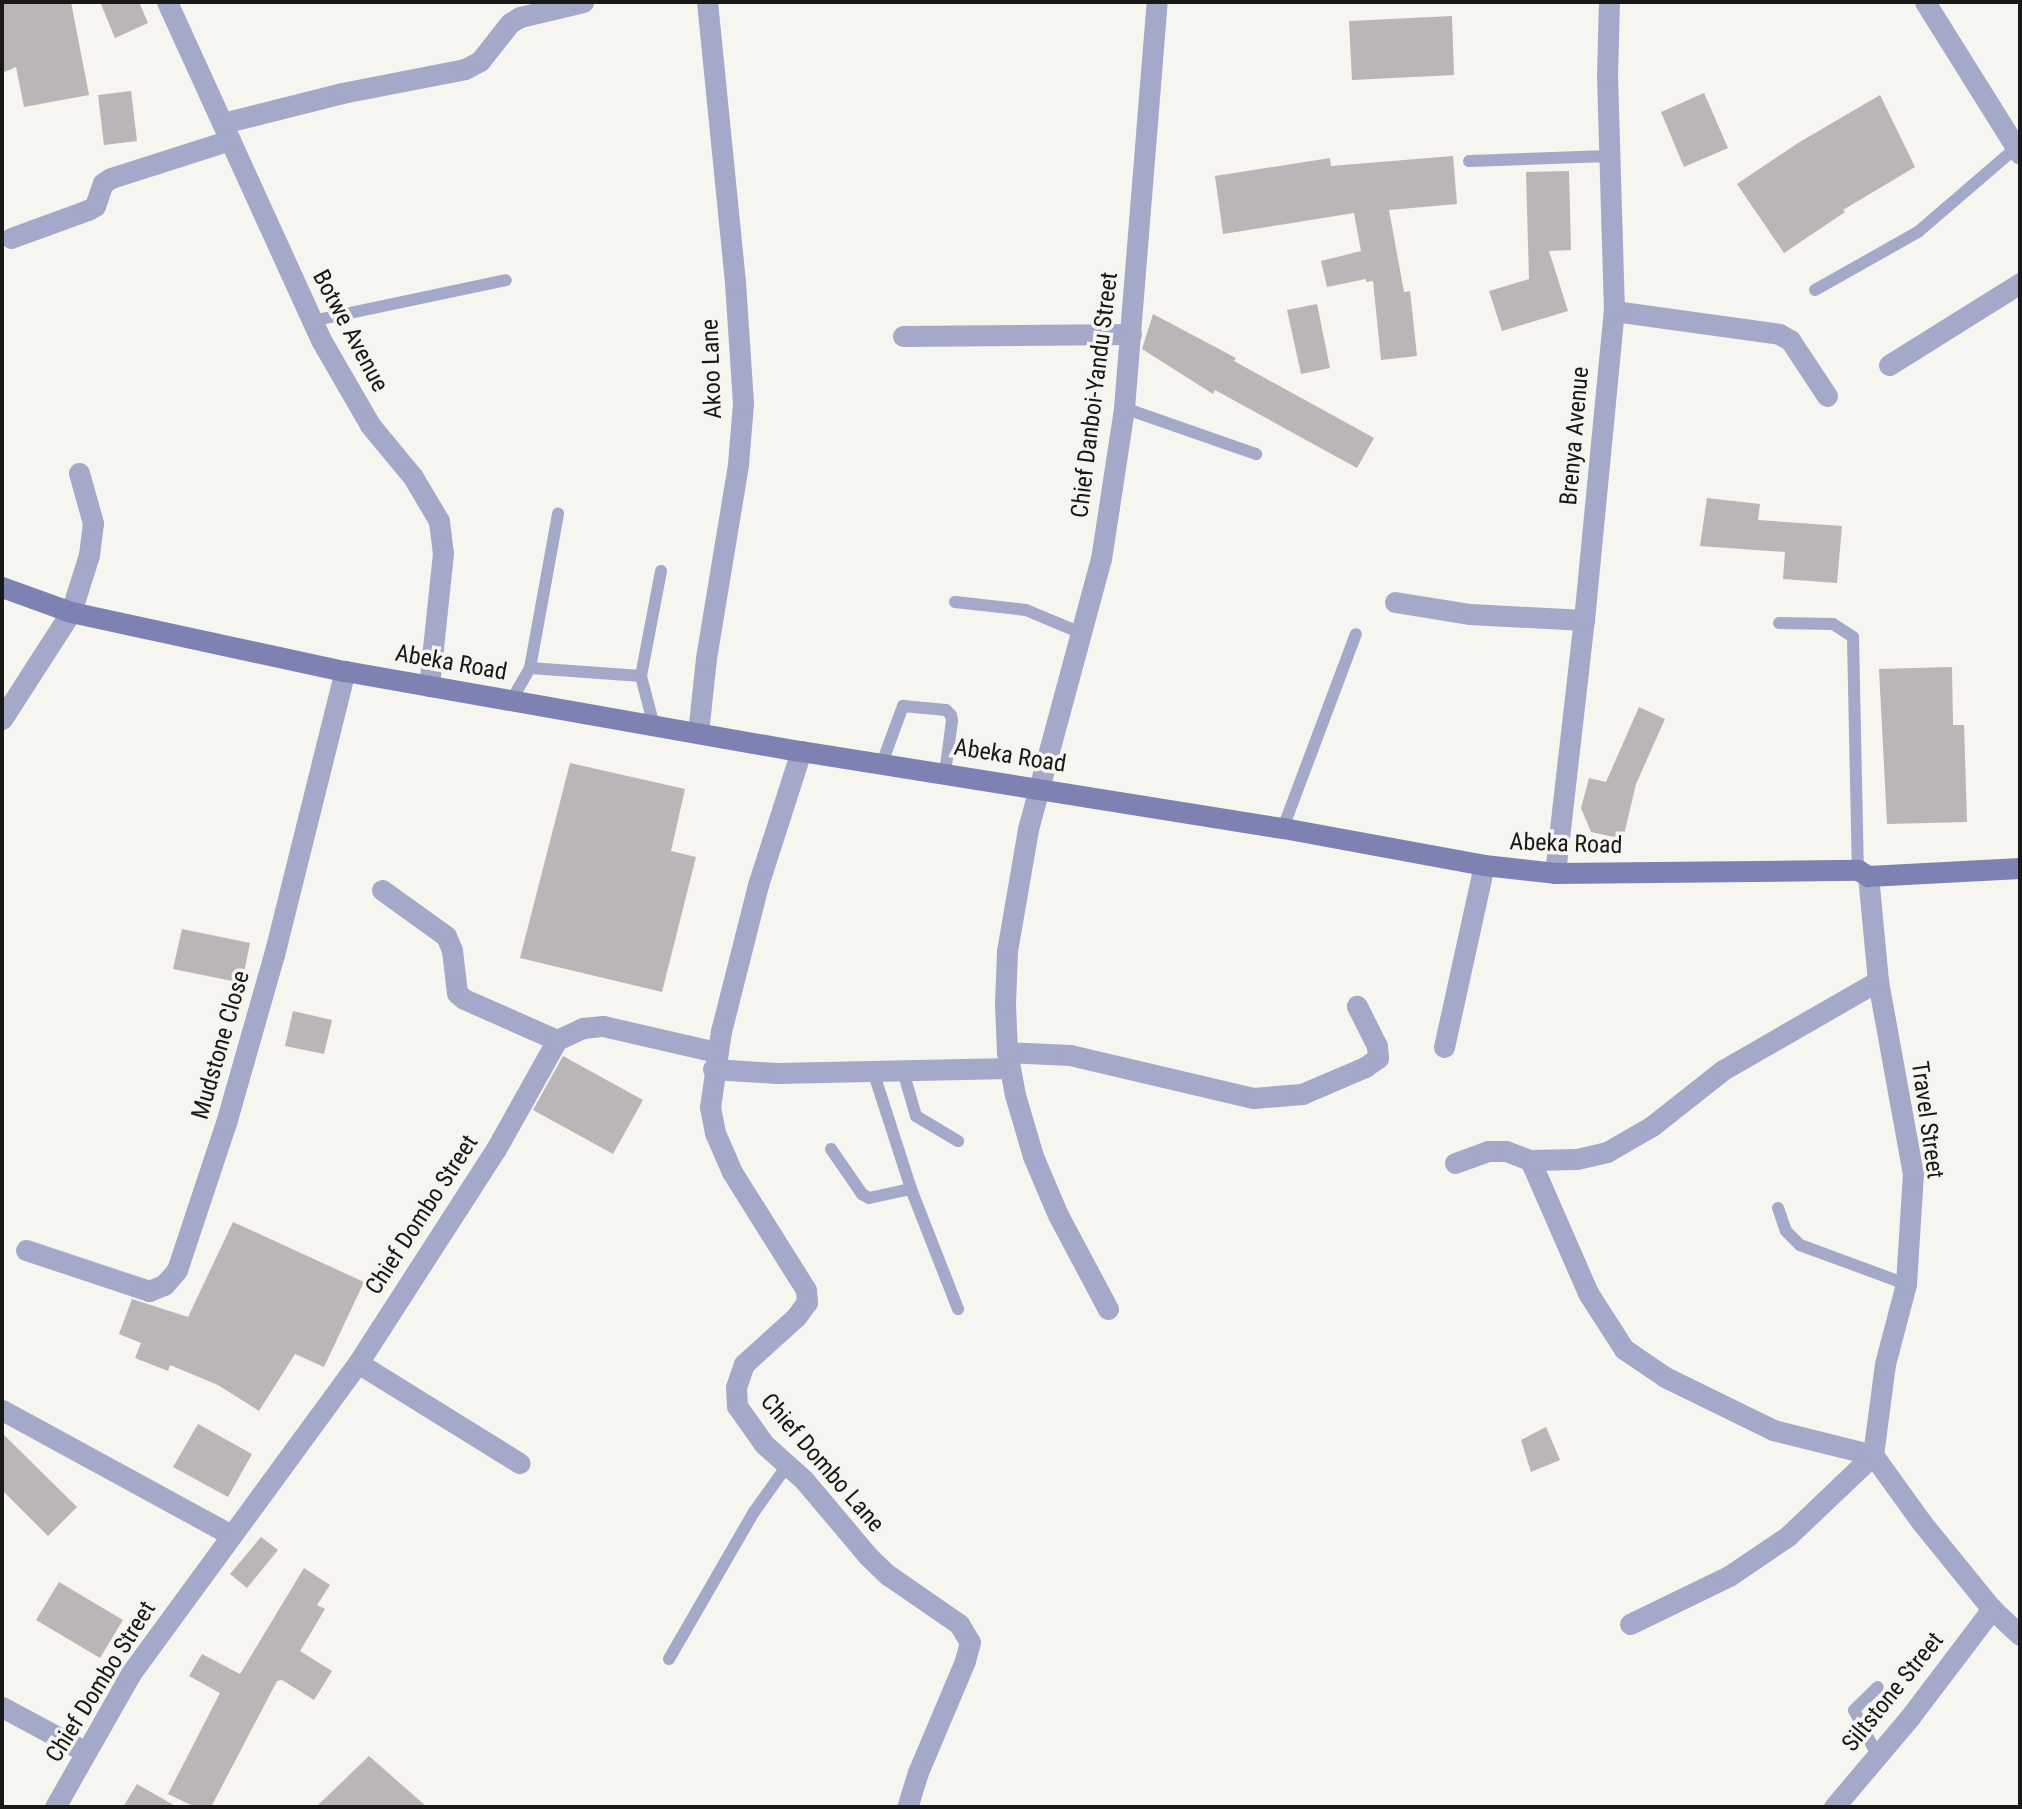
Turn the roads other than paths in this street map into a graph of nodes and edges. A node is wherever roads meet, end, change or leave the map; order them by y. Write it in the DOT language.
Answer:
graph roads {
  1 [pos="167,2"];
  2 [pos="583,2"];
  3 [pos="707,2"];
  4 [pos="1157,2"];
  5 [pos="1609,2"];
  6 [pos="1925,2"];
  7 [pos="226,132"];
  8 [pos="2019,148"];
  9 [pos="1608,156"];
  10 [pos="1469,161"];
  11 [pos="11,238"];
  12 [pos="506,280"];
  13 [pos="2020,283"];
  14 [pos="1815,290"];
  15 [pos="1614,311"];
  16 [pos="312,321"];
  17 [pos="1131,334"];
  18 [pos="903,336"];
  19 [pos="1889,365"];
  20 [pos="1827,396"];
  21 [pos="1124,408"];
  22 [pos="1256,453"];
  23 [pos="79,472"];
  24 [pos="558,514"];
  25 [pos="661,571"];
  26 [pos="2,587"];
  27 [pos="955,602"];
  28 [pos="1395,602"];
  29 [pos="71,612"];
  30 [pos="1584,620"];
  31 [pos="1779,623"];
  32 [pos="1082,633"];
  33 [pos="1356,634"];
  34 [pos="530,668"];
  35 [pos="345,671"];
  36 [pos="641,676"];
  37 [pos="429,686"];
  38 [pos="511,701"];
  39 [pos="2,719"];
  40 [pos="654,726"];
  41 [pos="698,733"];
  42 [pos="801,751"];
  43 [pos="883,763"];
  44 [pos="945,773"];
  45 [pos="1040,787"];
  46 [pos="1283,828"];
  47 [pos="1484,866"];
  48 [pos="2020,868"];
  49 [pos="1555,873"];
  50 [pos="1863,873"];
  51 [pos="382,890"];
  52 [pos="1878,981"];
  53 [pos="1357,1006"];
  54 [pos="557,1040"];
  55 [pos="1444,1047"];
  56 [pos="1009,1060"];
  57 [pos="715,1061"];
  58 [pos="873,1071"];
  59 [pos="903,1072"];
  60 [pos="958,1140"];
  61 [pos="831,1149"];
  62 [pos="1530,1160"];
  63 [pos="1455,1163"];
  64 [pos="911,1189"];
  65 [pos="1778,1208"];
  66 [pos="26,1250"];
  67 [pos="1906,1284"];
  68 [pos="958,1309"];
  69 [pos="1108,1309"];
  70 [pos="358,1363"];
  71 [pos="2,1410"];
  72 [pos="1873,1455"];
  73 [pos="519,1464"];
  74 [pos="786,1467"];
  75 [pos="231,1535"];
  76 [pos="1992,1609"];
  77 [pos="1630,1624"];
  78 [pos="2020,1635"];
  79 [pos="669,1659"];
  80 [pos="1878,1687"];
  81 [pos="2,1707"];
  82 [pos="84,1751"];
  83 [pos="1877,1754"];
  84 [pos="55,1807"];
  85 [pos="907,1807"];
  86 [pos="1834,1807"];
  1 -- 7 [label="street, Botwe Avenue"];
  2 -- 7 [label="street"];
  3 -- 41 [label="street, Akoo Lane"];
  4 -- 17 [label="street, Chief Danboi-Yandu Street"];
  5 -- 9 [label="street, Brenya Avenue"];
  6 -- 8 [label="street"];
  7 -- 11 [label="street"];
  7 -- 16 [label="street, Botwe Avenue"];
  8 -- 14 [label="lane"];
  9 -- 10 [label="lane"];
  9 -- 15 [label="street, Brenya Avenue"];
  12 -- 16 [label="lane"];
  13 -- 19 [label="street"];
  15 -- 20 [label="street"];
  15 -- 30 [label="street, Brenya Avenue"];
  16 -- 37 [label="street, Botwe Avenue"];
  17 -- 18 [label="street"];
  17 -- 21 [label="street, Chief Danboi-Yandu Street"];
  21 -- 22 [label="lane"];
  21 -- 32 [label="street, Chief Danboi-Yandu Street"];
  23 -- 29 [label="street"];
  24 -- 34 [label="lane"];
  25 -- 36 [label="lane"];
  26 -- 29 [label="street, Abeka Road"];
  27 -- 32 [label="lane"];
  28 -- 30 [label="street"];
  29 -- 35 [label="street, Abeka Road"];
  29 -- 39 [label="street"];
  30 -- 49 [label="street, Brenya Avenue"];
  31 -- 50 [label="lane"];
  32 -- 45 [label="street, Chief Danboi-Yandu Street"];
  33 -- 46 [label="lane"];
  34 -- 36 [label="lane"];
  34 -- 38 [label="lane"];
  35 -- 37 [label="street, Abeka Road"];
  35 -- 66 [label="street, Mudstone Close"];
  36 -- 40 [label="lane"];
  37 -- 38 [label="street, Abeka Road"];
  38 -- 40 [label="street, Abeka Road"];
  40 -- 41 [label="street, Abeka Road"];
  41 -- 42 [label="street, Abeka Road"];
  42 -- 43 [label="street, Abeka Road"];
  42 -- 57 [label="street"];
  43 -- 44 [label="street, Abeka Road"];
  43 -- 44 [label="lane"];
  44 -- 45 [label="street, Abeka Road"];
  45 -- 46 [label="street, Abeka Road"];
  45 -- 56 [label="street, Chief Danboi-Yandu Street"];
  46 -- 47 [label="street, Abeka Road"];
  47 -- 49 [label="street, Abeka Road"];
  47 -- 55 [label="street"];
  48 -- 50 [label="street, Abeka Road"];
  49 -- 50 [label="street, Abeka Road"];
  50 -- 52 [label="street, Travel Street"];
  51 -- 54 [label="street"];
  52 -- 62 [label="street"];
  52 -- 67 [label="street, Travel Street"];
  53 -- 56 [label="street"];
  54 -- 57 [label="street"];
  54 -- 70 [label="street, Chief Dombo Street"];
  56 -- 59 [label="street"];
  56 -- 69 [label="street, Chief Danboi-Yandu Street"];
  57 -- 58 [label="street"];
  57 -- 74 [label="street, Chief Dombo Lane"];
  58 -- 59 [label="street"];
  58 -- 64 [label="lane"];
  59 -- 60 [label="lane"];
  61 -- 64 [label="lane"];
  62 -- 63 [label="street"];
  62 -- 72 [label="street"];
  64 -- 68 [label="lane"];
  65 -- 67 [label="lane"];
  67 -- 72 [label="street, Travel Street"];
  70 -- 73 [label="street"];
  70 -- 75 [label="street, Chief Dombo Street"];
  71 -- 75 [label="street"];
  72 -- 76 [label="street"];
  72 -- 77 [label="street"];
  74 -- 79 [label="lane"];
  74 -- 85 [label="street, Chief Dombo Lane"];
  75 -- 82 [label="street, Chief Dombo Street"];
  76 -- 78 [label="street"];
  76 -- 83 [label="street, Siltstone Street"];
  80 -- 83 [label="lane"];
  81 -- 82 [label="street"];
  82 -- 84 [label="street, Chief Dombo Street"];
  83 -- 86 [label="street, Siltstone Street"];
}
